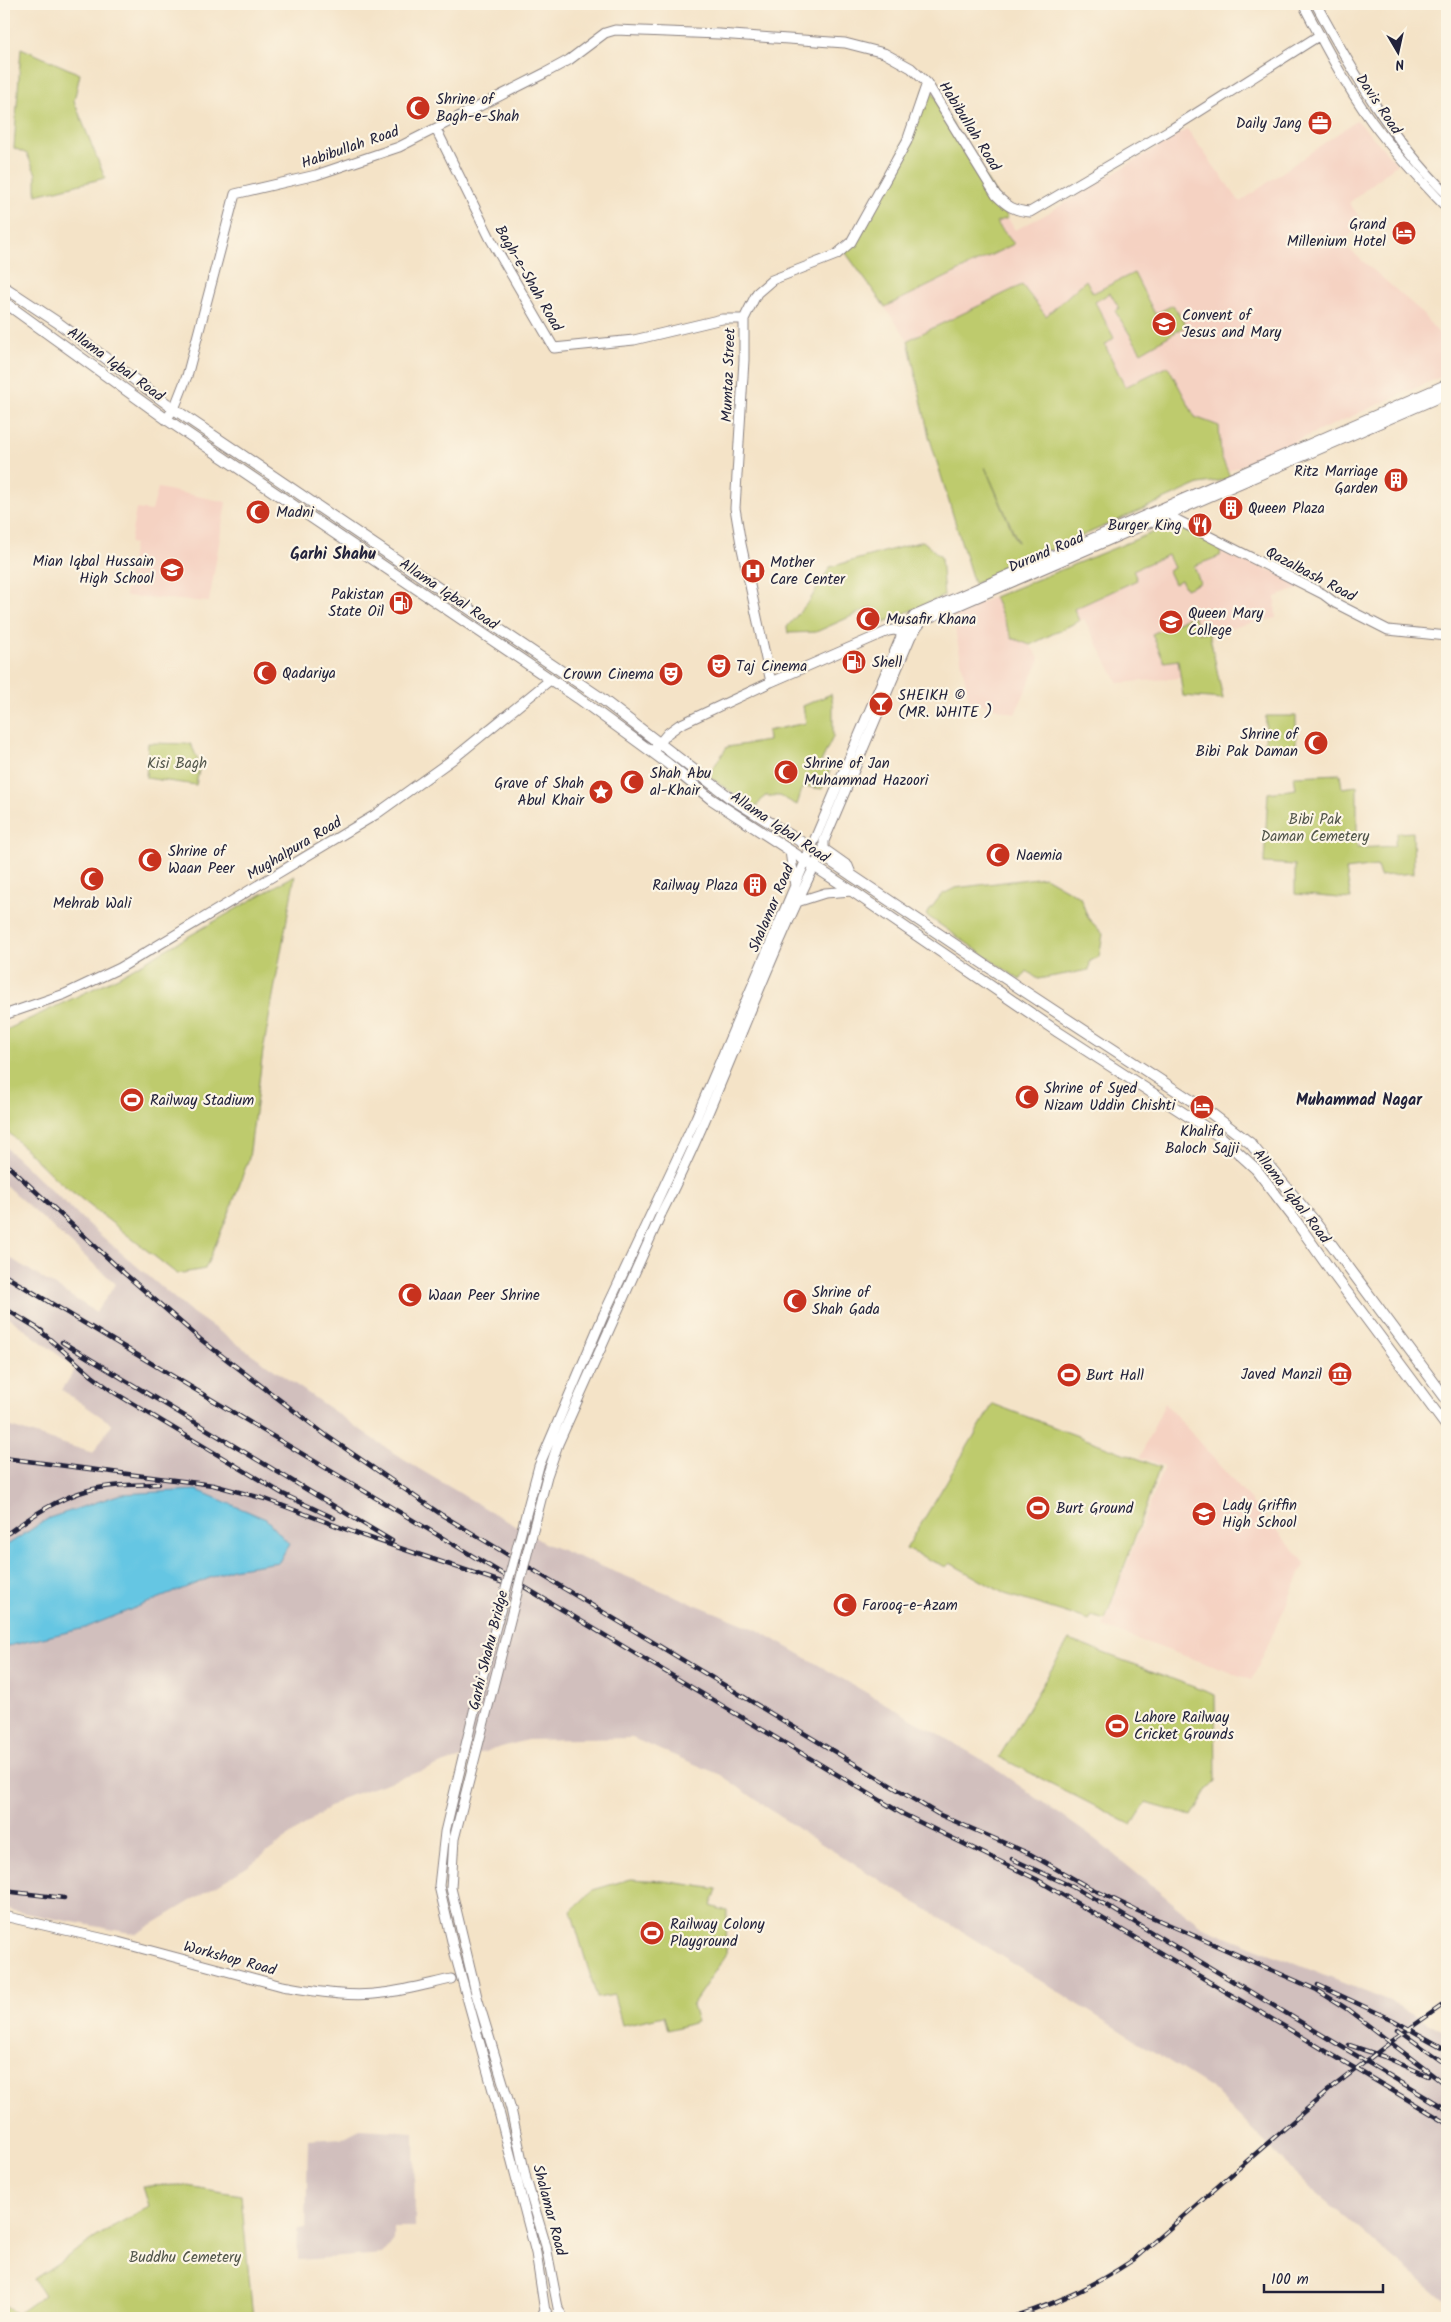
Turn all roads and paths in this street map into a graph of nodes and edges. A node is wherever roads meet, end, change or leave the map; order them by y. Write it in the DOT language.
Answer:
graph roads {
  1 [pos="1303,4"];
  2 [pos="1316,4"];
  3 [pos="1320,35"];
  4 [pos="927,83"];
  5 [pos="436,129"];
  6 [pos="1447,194"];
  7 [pos="1447,208"];
  8 [pos="4,287"];
  9 [pos="4,302"];
  10 [pos="744,319"];
  11 [pos="1447,384"];
  12 [pos="1447,394"];
  13 [pos="174,409"];
  14 [pos="166,419"];
  15 [pos="1172,512"];
  16 [pos="419,574"];
  17 [pos="411,586"];
  18 [pos="914,616"];
  19 [pos="907,634"];
  20 [pos="1447,636"];
  21 [pos="550,680"];
  22 [pos="771,682"];
  23 [pos="660,742"];
  24 [pos="652,752"];
  25 [pos="790,851"];
  26 [pos="816,851"];
  27 [pos="810,865"];
  28 [pos="852,876"];
  29 [pos="795,886"];
  30 [pos="852,891"];
  31 [pos="800,901"];
  32 [pos="930,927"];
  33 [pos="923,940"];
  34 [pos="4,1015"];
  35 [pos="661,1214"];
  36 [pos="604,1314"];
  37 [pos="1447,1400"];
  38 [pos="1447,1427"];
  39 [pos="4,1916"];
  40 [pos="451,1979"];
  41 [pos="511,2109"];
  42 [pos="499,2112"];
  43 [pos="544,2316"];
  44 [pos="561,2317"];
  1 -- 3 [label="main road, Davis Road"];
  2 -- 6 [label="main road, Davis Road"];
  3 -- 4 [label="main road, Habibullah Road"];
  3 -- 7 [label="main road, Davis Road"];
  4 -- 5 [label="main road, Habibullah Road"];
  4 -- 10 [label="main road, Mumtaz Street"];
  5 -- 10 [label="main road, Bagh-e-Shah Road"];
  5 -- 13 [label="main road, Habibullah Road"];
  8 -- 13 [label="main road, Allama Iqbal Road"];
  9 -- 14 [label="main road, Allama Iqbal Road"];
  10 -- 22 [label="main road, Mumtaz Street"];
  11 -- 18 [label="main road, Durand Road"];
  12 -- 15 [label="main road, Durand Road"];
  13 -- 14 [label="main road"];
  13 -- 16 [label="main road, Allama Iqbal Road"];
  14 -- 17 [label="main road, Allama Iqbal Road"];
  15 -- 19 [label="main road, Durand Road"];
  15 -- 20 [label="main road, Qazalbash Road"];
  16 -- 17 [label="main road"];
  16 -- 23 [label="main road, Allama Iqbal Road"];
  17 -- 21 [label="main road, Allama Iqbal Road"];
  18 -- 19 [label="main road, Shalamar Road"];
  19 -- 22 [label="main road"];
  19 -- 26 [label="main road, Shalamar Road"];
  19 -- 28 [label="main road, Durand Road"];
  21 -- 24 [label="main road, Allama Iqbal Road"];
  21 -- 34 [label="main road, Mughalpura Road"];
  22 -- 23 [label="main road"];
  23 -- 24 [label="main road"];
  23 -- 26 [label="main road, Allama Iqbal Road"];
  24 -- 25 [label="main road, Allama Iqbal Road"];
  25 -- 27 [label="main road, Allama Iqbal Road"];
  25 -- 29 [label="main road"];
  26 -- 27 [label="main road, Shalamar Road"];
  26 -- 28 [label="main road, Allama Iqbal Road"];
  27 -- 29 [label="main road, Shalamar Road"];
  27 -- 30 [label="main road, Allama Iqbal Road"];
  27 -- 31 [label="main road, Shalamar Road"];
  28 -- 32 [label="main road, Allama Iqbal Road"];
  29 -- 36 [label="main road, Shalamar Road"];
  30 -- 31 [label="main road"];
  30 -- 33 [label="main road, Allama Iqbal Road"];
  31 -- 35 [label="main road, Shalamar Road"];
  32 -- 33 [label="main road"];
  32 -- 37 [label="main road, Allama Iqbal Road"];
  33 -- 38 [label="main road, Allama Iqbal Road"];
  35 -- 41 [label="main road, Garhi Shahu Bridge, bridge"];
  36 -- 42 [label="main road, Garhi Shahu Bridge, bridge"];
  39 -- 40 [label="main road, Workshop Road"];
  41 -- 44 [label="main road, Shalamar Road"];
  42 -- 43 [label="main road, Shalamar Road"];
}
